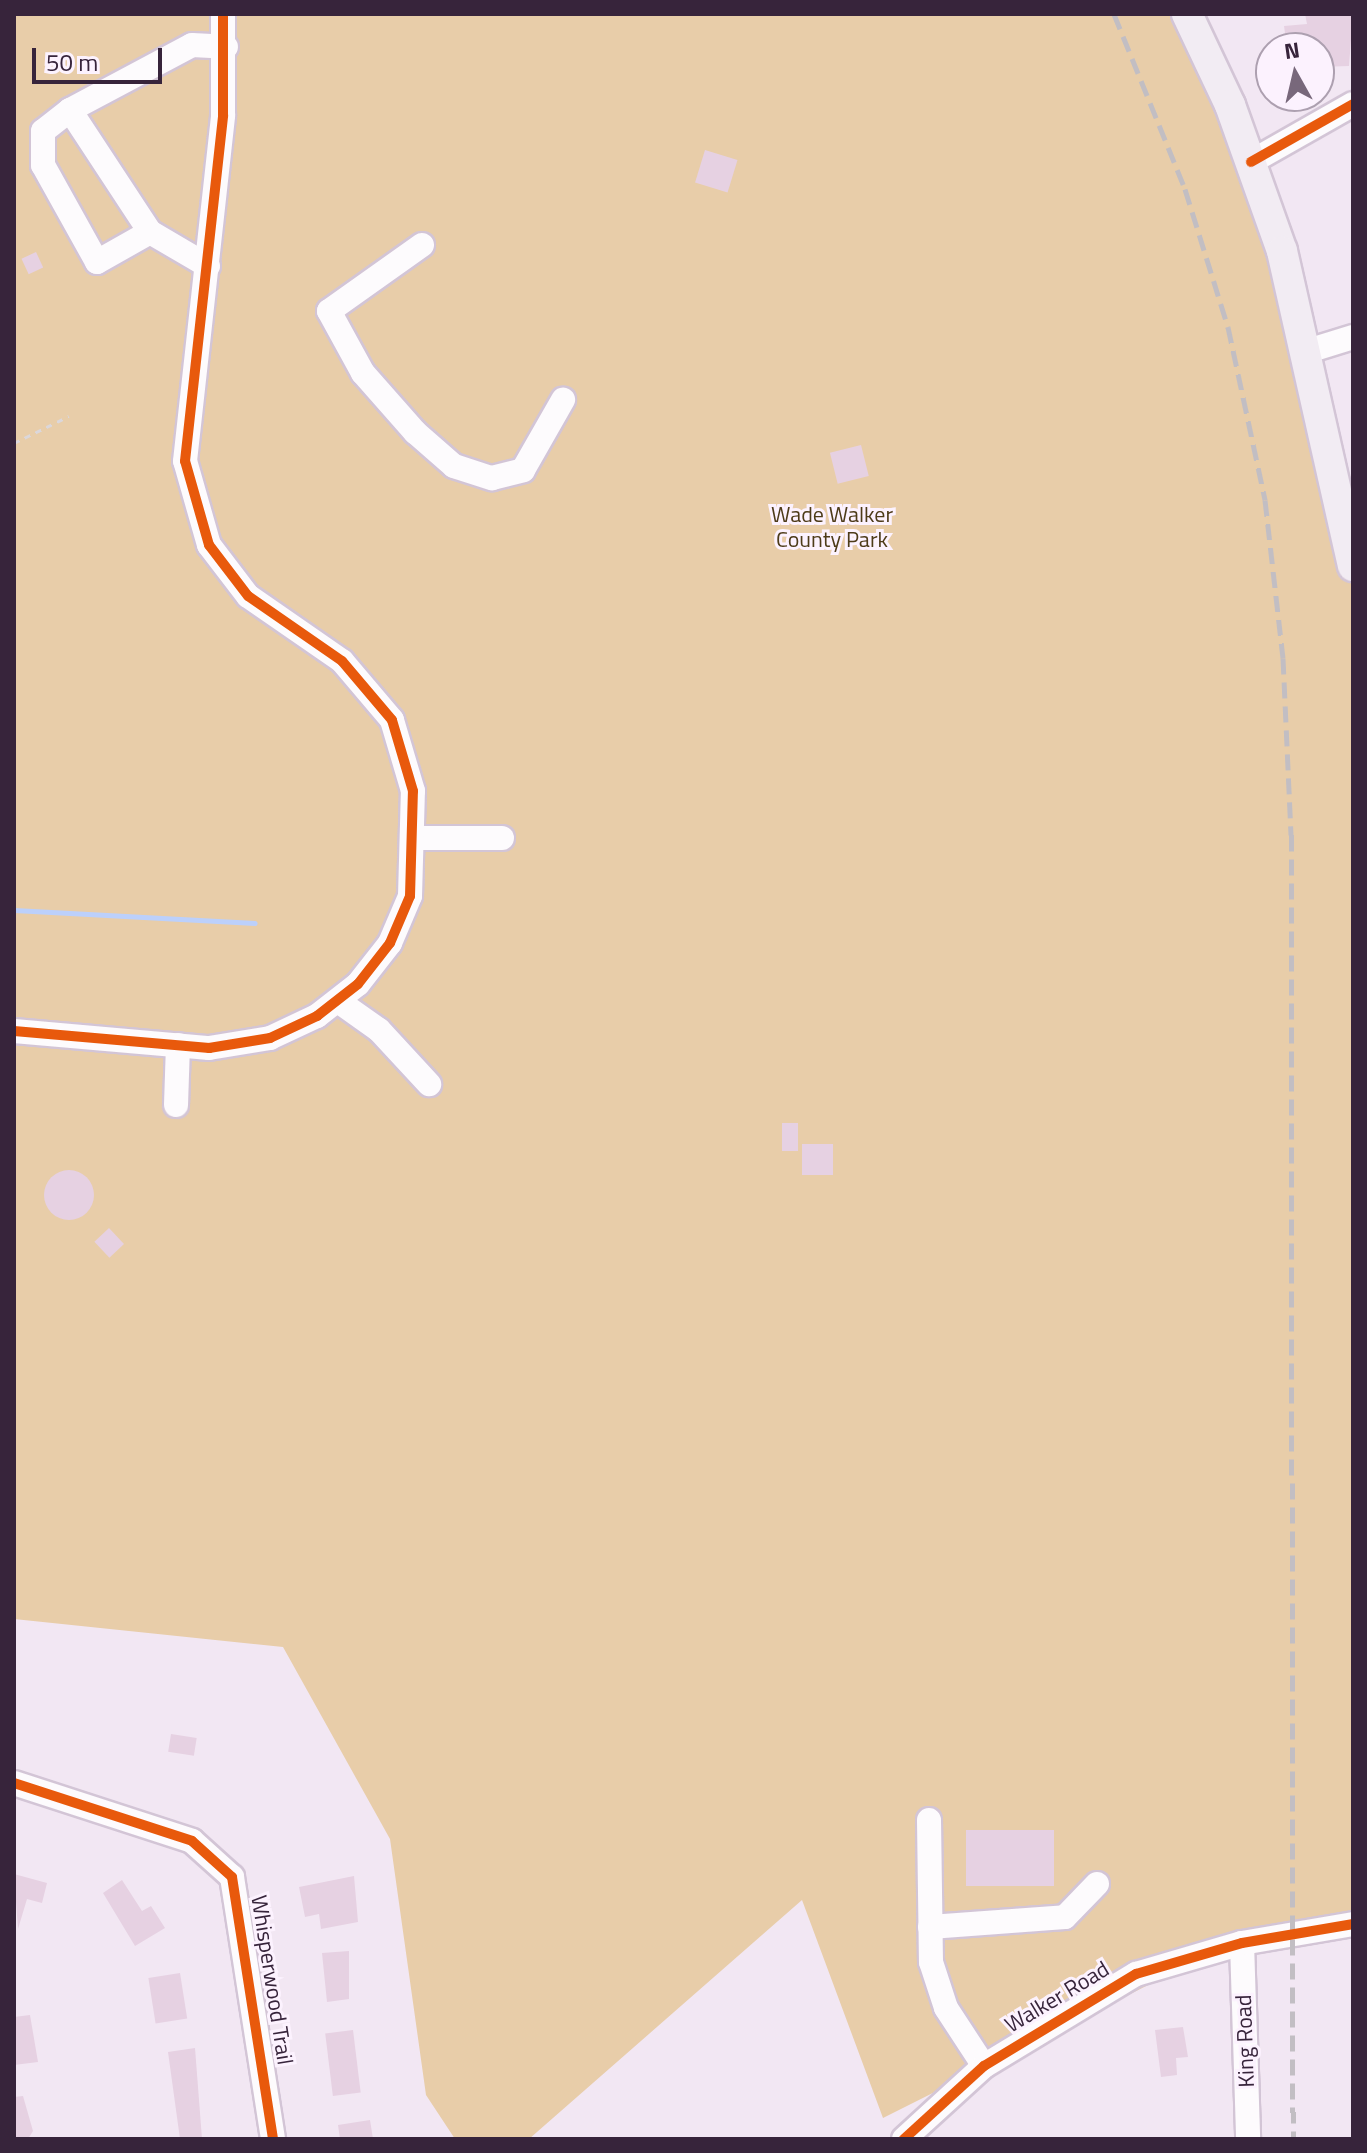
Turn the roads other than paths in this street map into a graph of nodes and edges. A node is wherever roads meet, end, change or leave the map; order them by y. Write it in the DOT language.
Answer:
graph roads {
  1 [pos="223,14"];
  2 [pos="1187,14"];
  3 [pos="226,47"];
  4 [pos="1353,104"];
  5 [pos="70,110"];
  6 [pos="1251,162"];
  7 [pos="150,232"];
  8 [pos="422,245"];
  9 [pos="208,266"];
  10 [pos="1353,337"];
  11 [pos="1308,351"];
  12 [pos="563,400"];
  13 [pos="1353,566"];
  14 [pos="415,838"];
  15 [pos="502,838"];
  16 [pos="338,1001"];
  17 [pos="14,1031"];
  18 [pos="178,1045"];
  19 [pos="429,1084"];
  20 [pos="176,1105"];
  21 [pos="14,1783"];
  22 [pos="929,1820"];
  23 [pos="1097,1884"];
  24 [pos="1353,1924"];
  25 [pos="930,1927"];
  26 [pos="1242,1943"];
  27 [pos="984,2066"];
  28 [pos="273,2139"];
  29 [pos="904,2139"];
  30 [pos="1248,2139"];
  1 -- 3 [label="street"];
  2 -- 6 [label="main road"];
  3 -- 5 [label="street"];
  3 -- 9 [label="street"];
  4 -- 6 [label="street"];
  5 -- 7 [label="street"];
  5 -- 7 [label="street"];
  6 -- 11 [label="main road"];
  7 -- 9 [label="street"];
  8 -- 12 [label="street"];
  9 -- 14 [label="street"];
  10 -- 11 [label="street"];
  11 -- 13 [label="main road"];
  14 -- 15 [label="street"];
  14 -- 16 [label="street"];
  16 -- 18 [label="street"];
  16 -- 19 [label="street"];
  17 -- 18 [label="street"];
  18 -- 20 [label="street"];
  21 -- 28 [label="street, Whisperwood Trail"];
  22 -- 25 [label="street"];
  23 -- 25 [label="street"];
  24 -- 26 [label="street, Walker Road"];
  25 -- 27 [label="street"];
  26 -- 27 [label="street, Walker Road"];
  26 -- 30 [label="street, King Road"];
  27 -- 29 [label="street, Walker Road"];
}
